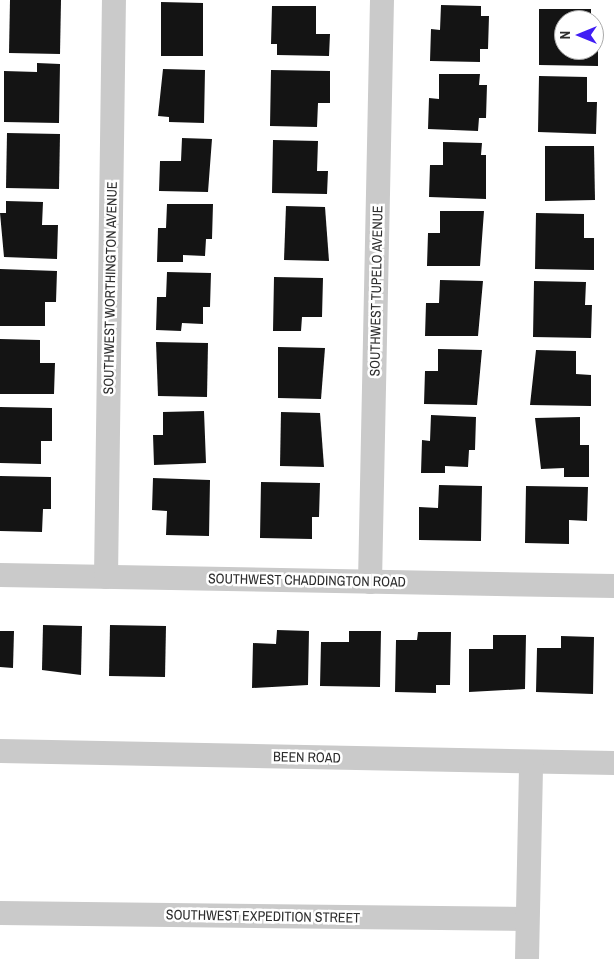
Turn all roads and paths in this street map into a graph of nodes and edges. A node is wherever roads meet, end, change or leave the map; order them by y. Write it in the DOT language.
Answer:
graph roads {
  1 [pos="114,0"];
  2 [pos="382,0"];
  3 [pos="0,575"];
  4 [pos="106,577"];
  5 [pos="370,582"];
  6 [pos="614,586"];
  7 [pos="0,751"];
  8 [pos="531,762"];
  9 [pos="614,763"];
  10 [pos="0,913"];
  11 [pos="527,919"];
  12 [pos="527,959"];
  1 -- 4 [label="street, SOUTHWEST WORTHINGTON AVENUE"];
  2 -- 5 [label="street, SOUTHWEST TUPELO AVENUE"];
  3 -- 4 [label="street, SOUTHWEST CHADDINGTON ROAD"];
  4 -- 5 [label="street, SOUTHWEST CHADDINGTON ROAD"];
  5 -- 6 [label="street, SOUTHWEST CHADDINGTON ROAD"];
  7 -- 8 [label="street, BEEN ROAD"];
  8 -- 9 [label="street, BEEN ROAD"];
  8 -- 11 [label="street"];
  10 -- 11 [label="street, SOUTHWEST EXPEDITION STREET"];
  11 -- 12 [label="street"];
}
